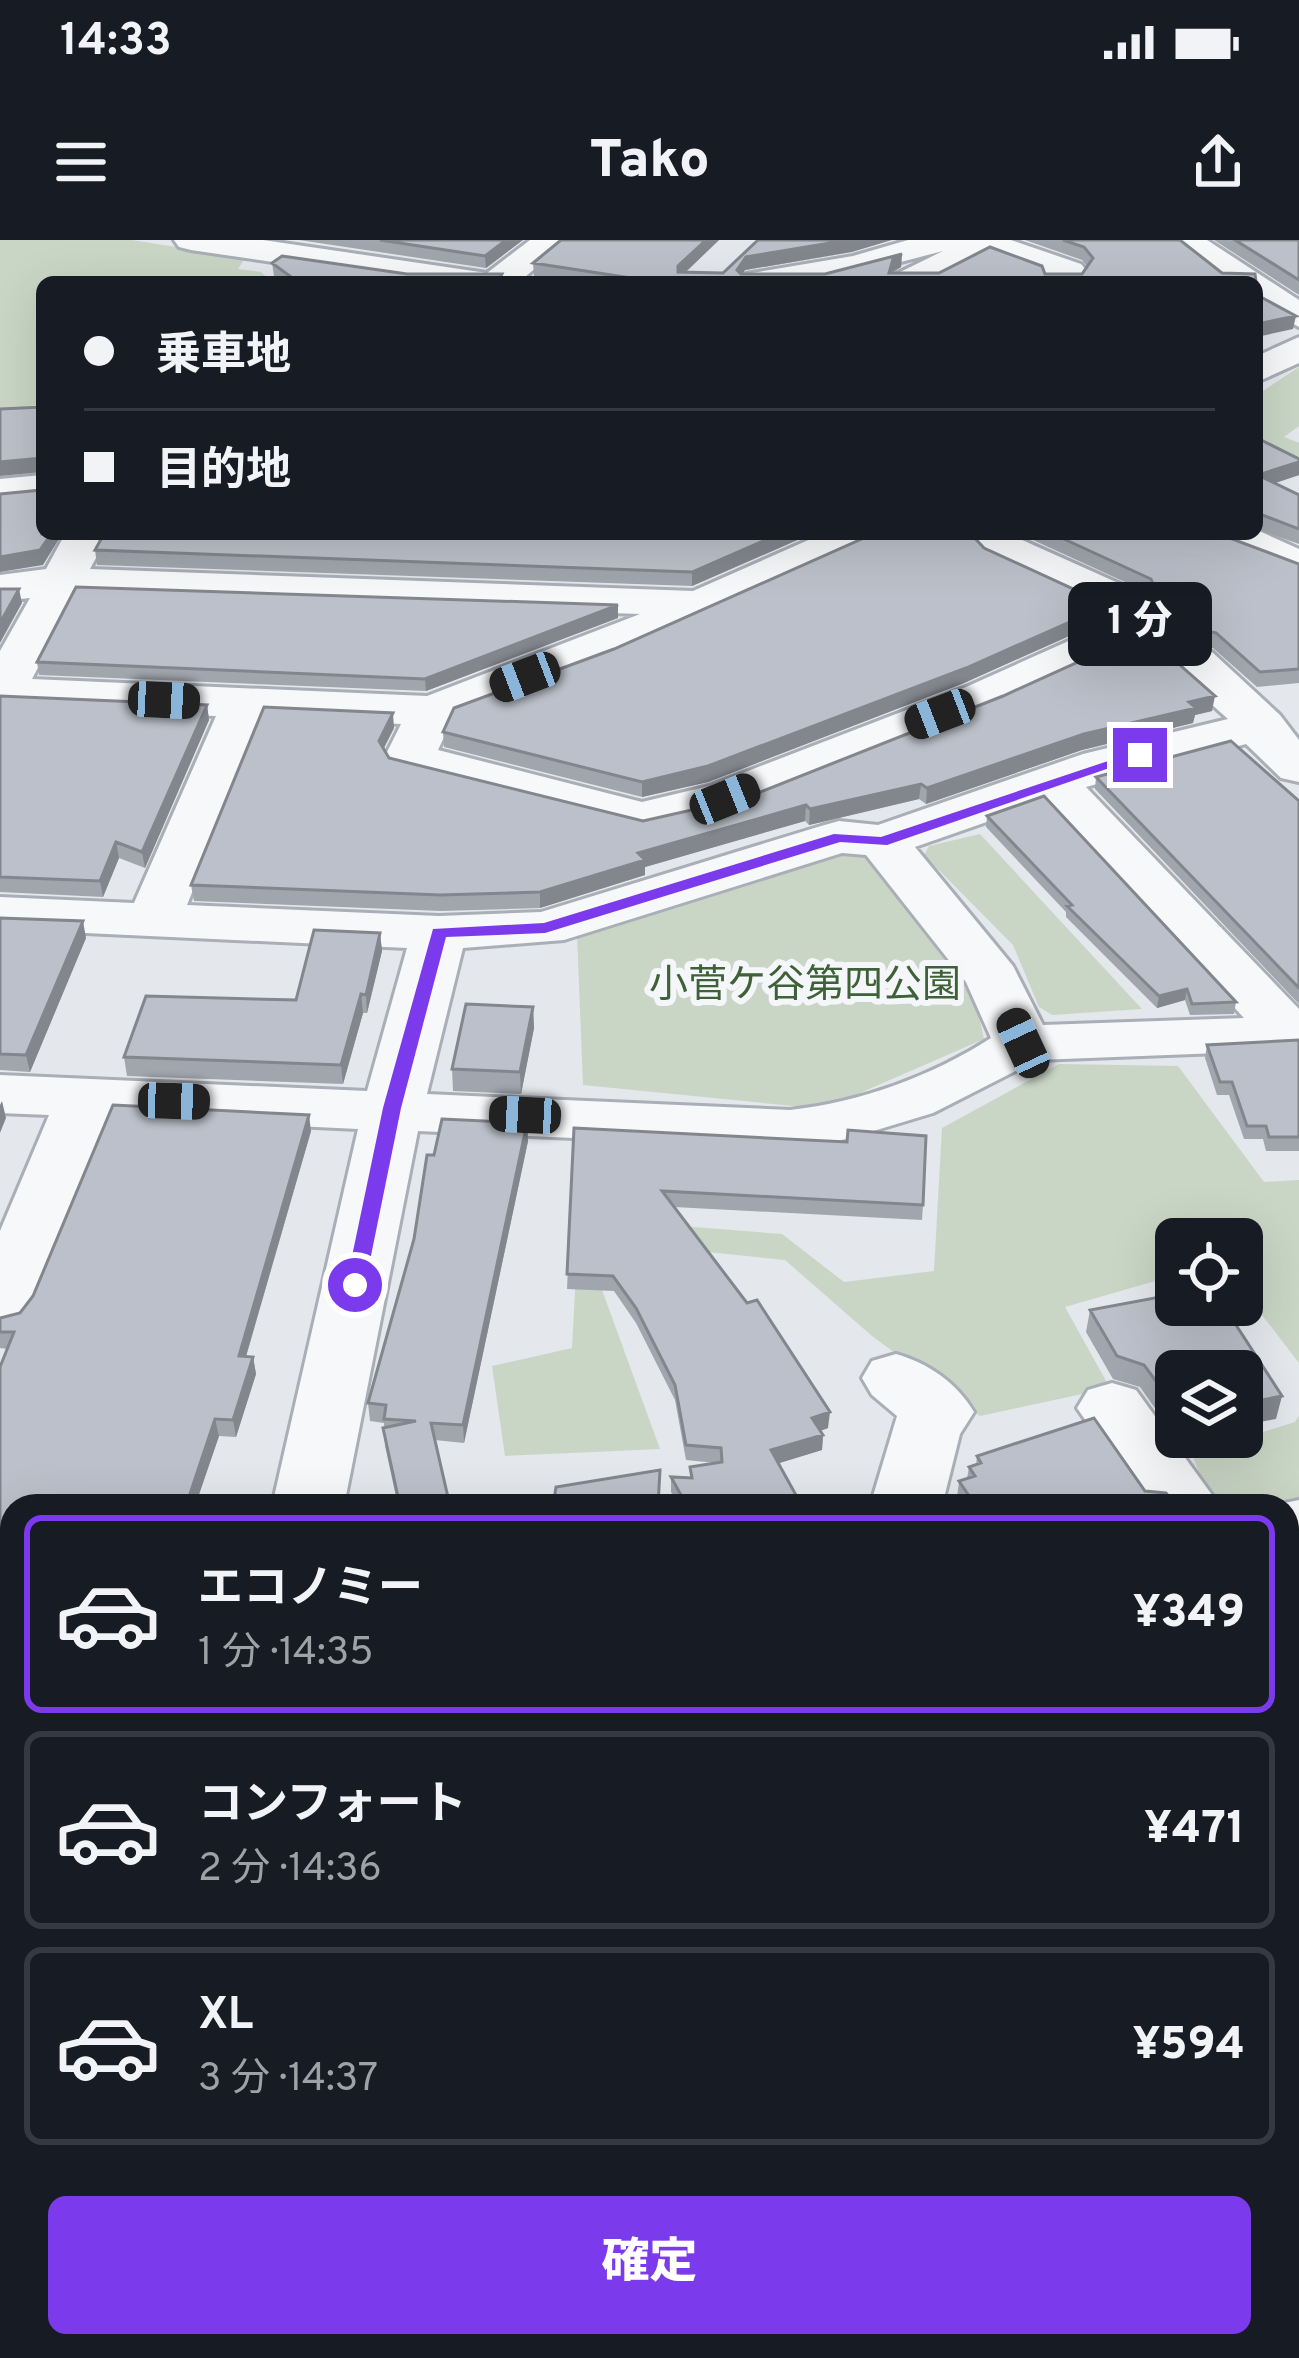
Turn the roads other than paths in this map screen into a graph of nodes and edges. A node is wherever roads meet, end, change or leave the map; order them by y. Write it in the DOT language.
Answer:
graph roads {
  1 [pos="190,240"];
  2 [pos="552,240"];
  3 [pos="944,240"];
  4 [pos="1184,240"];
  5 [pos="334,249"];
  6 [pos="858,266"];
  7 [pos="1258,275"];
  8 [pos="454,276"];
  9 [pos="504,276"];
  10 [pos="796,276"];
  11 [pos="882,276"];
  12 [pos="921,276"];
  13 [pos="1066,276"];
  14 [pos="1263,276"];
  15 [pos="1263,280"];
  16 [pos="1299,285"];
  17 [pos="1299,316"];
  18 [pos="36,489"];
  19 [pos="0,492"];
  20 [pos="83,540"];
  21 [pos="844,540"];
  22 [pos="990,540"];
  23 [pos="1243,540"];
  24 [pos="1299,565"];
  25 [pos="59,580"];
  26 [pos="0,588"];
  27 [pos="699,603"];
  28 [pos="1189,663"];
  29 [pos="1,693"];
  30 [pos="245,704"];
  31 [pos="432,711"];
  32 [pos="1256,728"];
  33 [pos="1299,767"];
  34 [pos="1052,782"];
  35 [pos="882,842"];
  36 [pos="0,913"];
  37 [pos="155,916"];
  38 [pos="439,933"];
  39 [pos="1295,1033"];
  40 [pos="1023,1043"];
  41 [pos="0,1094"];
  42 [pos="86,1098"];
  43 [pos="392,1108"];
  44 [pos="0,1310"];
  45 [pos="896,1378"];
  46 [pos="1112,1408"];
  47 [pos="311,1494"];
  48 [pos="909,1494"];
  49 [pos="1175,1494"];
  1 -- 5 [label="street"];
  2 -- 9 [label="street"];
  3 -- 6 [label="street"];
  4 -- 7 [label="street"];
  5 -- 8 [label="street"];
  6 -- 10 [label="street"];
  6 -- 11 [label="street"];
  12 -- 13 [label="street"];
  14 -- 16 [label="street"];
  15 -- 17 [label="street"];
  18 -- 19 [label="street"];
  20 -- 25 [label="street"];
  21 -- 27 [label="street"];
  22 -- 31 [label="street"];
  23 -- 24 [label="street"];
  25 -- 26 [label="street"];
  25 -- 27 [label="street"];
  25 -- 29 [label="street"];
  27 -- 31 [label="street"];
  28 -- 32 [label="street"];
  29 -- 30 [label="street"];
  30 -- 31 [label="street"];
  30 -- 37 [label="street"];
  32 -- 33 [label="street"];
  32 -- 34 [label="street"];
  34 -- 35 [label="street"];
  34 -- 39 [label="street"];
  35 -- 38 [label="street"];
  35 -- 40 [label="street"];
  36 -- 37 [label="street"];
  37 -- 38 [label="street"];
  38 -- 43 [label="street"];
  39 -- 40 [label="street"];
  40 -- 43 [label="street"];
  41 -- 42 [label="street"];
  42 -- 43 [label="street"];
  42 -- 44 [label="street"];
  43 -- 47 [label="street"];
  45 -- 48 [label="street"];
  46 -- 49 [label="street"];
}
